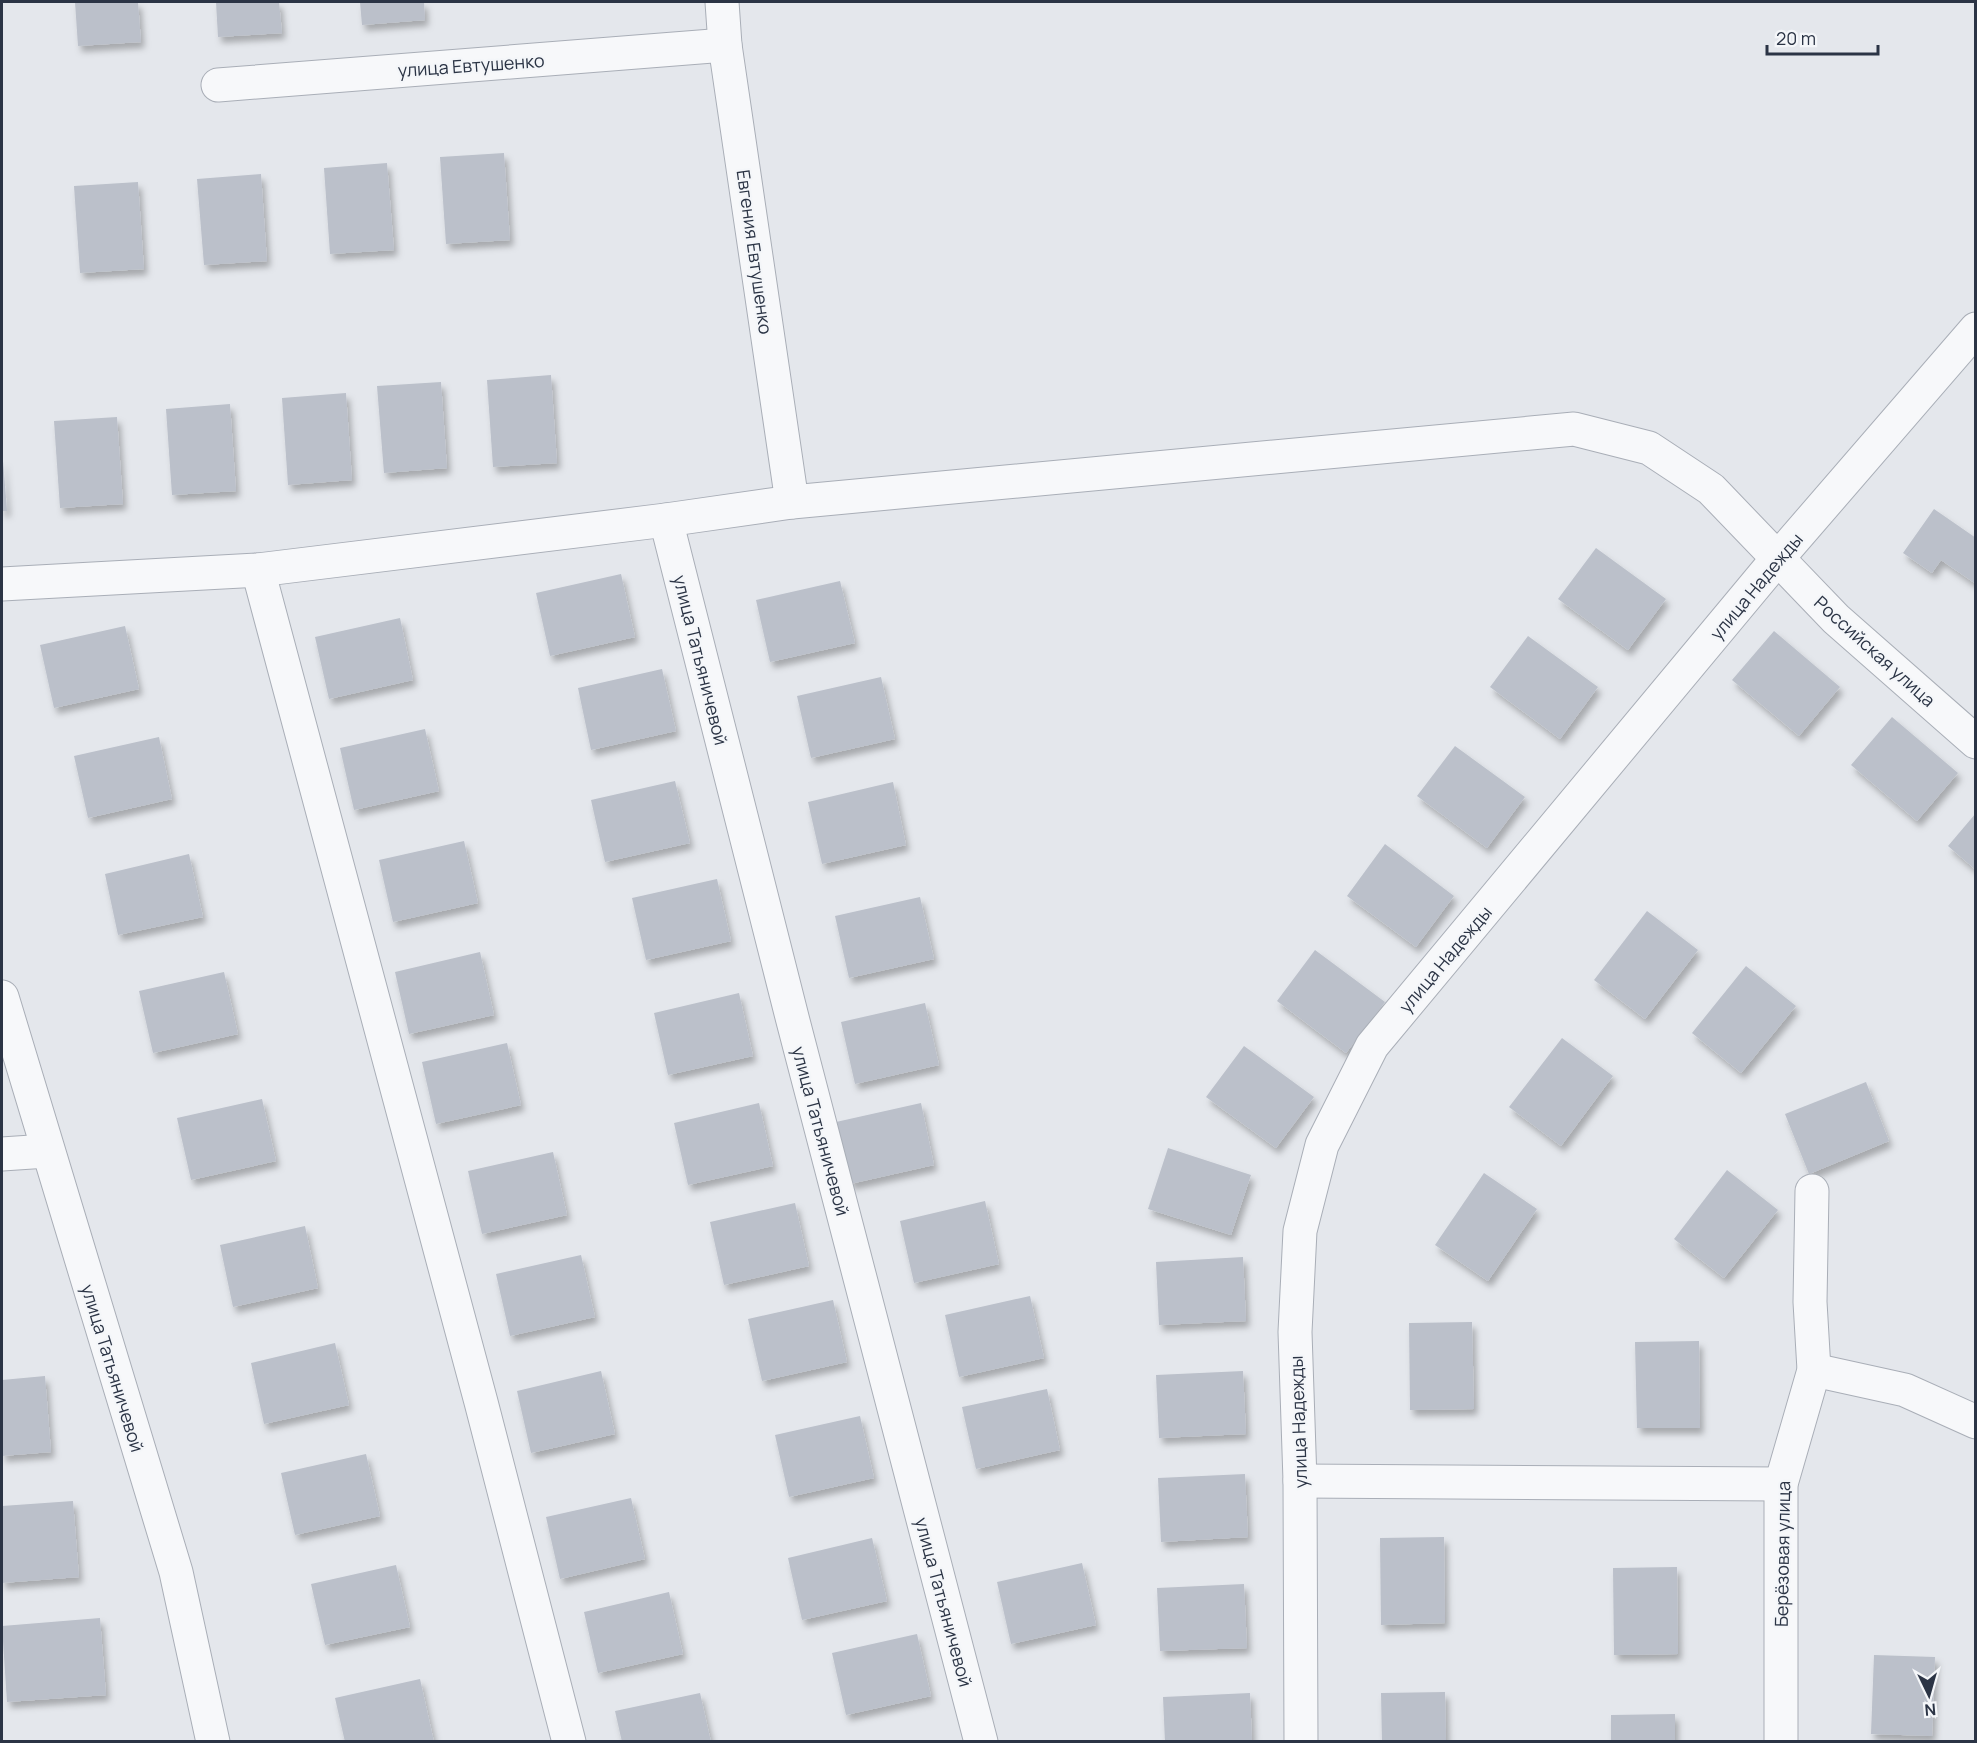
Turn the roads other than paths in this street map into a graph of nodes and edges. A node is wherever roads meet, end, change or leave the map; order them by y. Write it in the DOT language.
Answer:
graph roads {
  1 [pos="722,2"];
  2 [pos="725,45"];
  3 [pos="218,85"];
  4 [pos="1976,329"];
  5 [pos="792,502"];
  6 [pos="666,520"];
  7 [pos="1778,558"];
  8 [pos="258,570"];
  9 [pos="2,584"];
  10 [pos="1976,742"];
  11 [pos="2,997"];
  12 [pos="47,1151"];
  13 [pos="2,1154"];
  14 [pos="1812,1191"];
  15 [pos="1814,1370"];
  16 [pos="1976,1422"];
  17 [pos="1300,1481"];
  18 [pos="1781,1484"];
  19 [pos="213,1742"];
  20 [pos="569,1742"];
  21 [pos="981,1742"];
  22 [pos="1300,1742"];
  23 [pos="1780,1742"];
  1 -- 2 [label="street, Евгения Евтушенко"];
  2 -- 3 [label="street, улица Евтушенко"];
  2 -- 5 [label="street, Евгения Евтушенко"];
  4 -- 7 [label="street, улица Надежды"];
  5 -- 6 [label="street, Российская улица"];
  5 -- 7 [label="street, Российская улица"];
  6 -- 8 [label="street, Российская улица"];
  6 -- 21 [label="street, улица Татьяничевой"];
  7 -- 10 [label="street, Российская улица"];
  7 -- 17 [label="street, улица Надежды"];
  8 -- 9 [label="street, Российская улица"];
  8 -- 20 [label="street"];
  11 -- 12 [label="street, улица Татьяничевой"];
  12 -- 13 [label="street"];
  12 -- 19 [label="street, улица Татьяничевой"];
  14 -- 15 [label="street, Берёзовая улица"];
  15 -- 16 [label="street"];
  15 -- 18 [label="street, Берёзовая улица"];
  17 -- 18 [label="street"];
  17 -- 22 [label="street, улица Надежды"];
  18 -- 23 [label="street, Берёзовая улица"];
}
